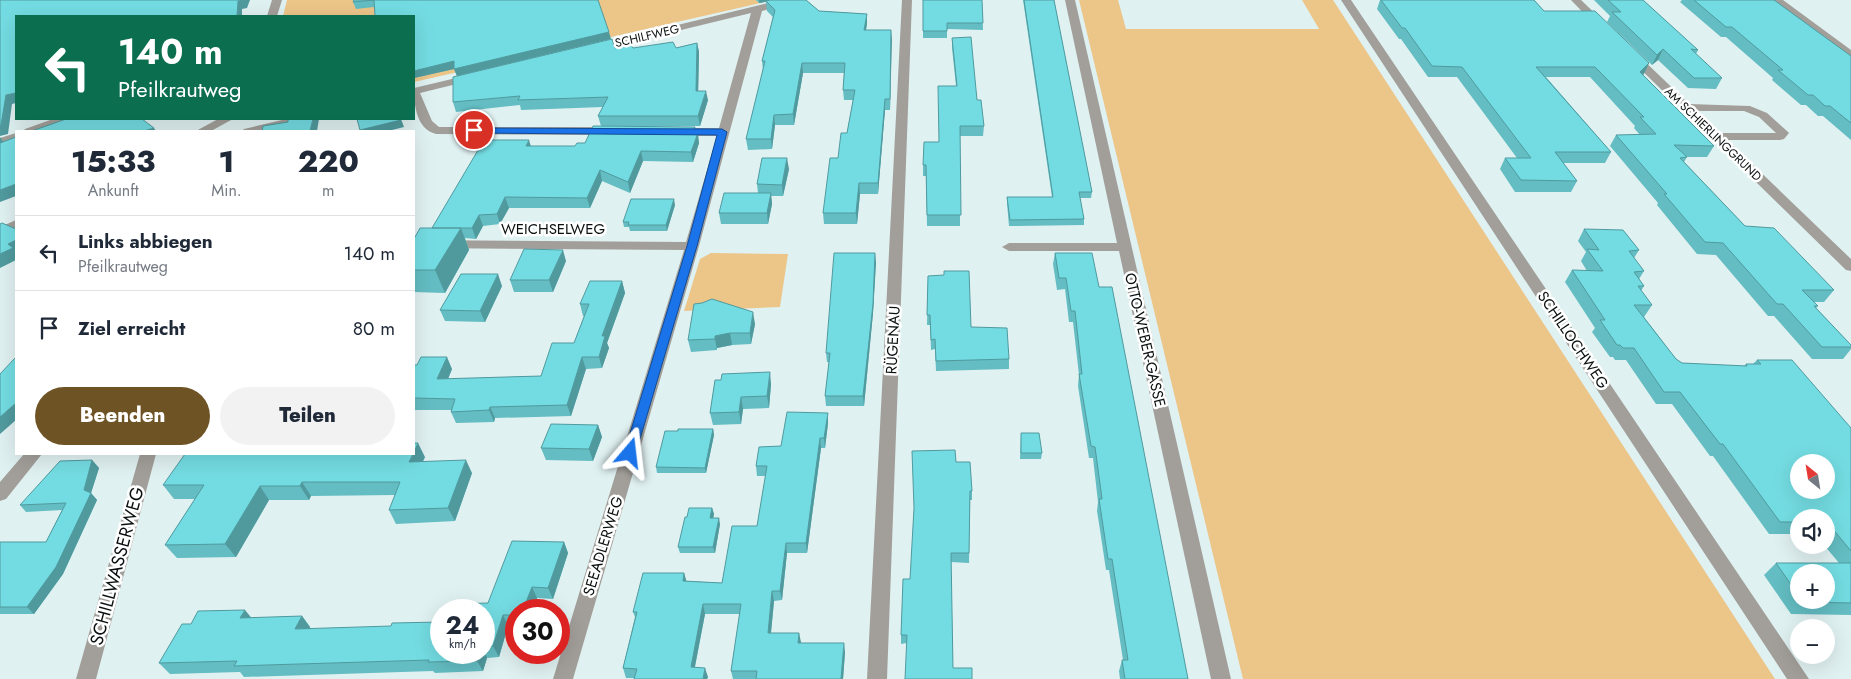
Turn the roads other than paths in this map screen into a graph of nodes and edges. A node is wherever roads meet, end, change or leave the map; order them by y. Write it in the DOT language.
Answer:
graph roads {
  1 [pos="277,0"];
  2 [pos="793,0"];
  3 [pos="906,0"];
  4 [pos="1070,0"];
  5 [pos="1346,0"];
  6 [pos="1576,0"];
  7 [pos="1777,0"];
  8 [pos="757,10"];
  9 [pos="272,15"];
  10 [pos="1611,34"];
  11 [pos="1624,47"];
  12 [pos="585,50"];
  13 [pos="1851,55"];
  14 [pos="480,75"];
  15 [pos="415,91"];
  16 [pos="415,93"];
  17 [pos="1686,108"];
  18 [pos="59,120"];
  19 [pos="225,120"];
  20 [pos="296,120"];
  21 [pos="32,130"];
  22 [pos="204,130"];
  23 [pos="250,130"];
  24 [pos="623,131"];
  25 [pos="663,132"];
  26 [pos="722,132"];
  27 [pos="15,136"];
  28 [pos="1716,137"];
  29 [pos="0,142"];
  30 [pos="15,224"];
  31 [pos="0,232"];
  32 [pos="415,244"];
  33 [pos="692,246"];
  34 [pos="1009,247"];
  35 [pos="1125,247"];
  36 [pos="1851,267"];
  37 [pos="33,455"];
  38 [pos="148,455"];
  39 [pos="0,494"];
  40 [pos="86,679"];
  41 [pos="563,679"];
  42 [pos="877,679"];
  43 [pos="1221,679"];
  44 [pos="1799,679"];
  1 -- 9 [label="street"];
  2 -- 8 [label="street, SCHILFWEG"];
  3 -- 42 [label="street, RÜGENAU"];
  4 -- 35 [label="street, OTTO-WEBER-GASSE"];
  5 -- 44 [label="street, SCHILLOCHWEG"];
  6 -- 10 [label="street"];
  7 -- 13 [label="street"];
  8 -- 12 [label="street, SCHILFWEG"];
  8 -- 26 [label="street, SEEADLERWEG"];
  11 -- 17 [label="street, AM SCHIERLINGGRUND"];
  14 -- 15 [label="street"];
  16 -- 24 [label="street"];
  17 -- 28 [label="street, AM SCHIERLINGGRUND"];
  17 -- 28 [label="street"];
  18 -- 21 [label="street"];
  19 -- 22 [label="street"];
  20 -- 23 [label="street"];
  25 -- 26 [label="street"];
  26 -- 33 [label="street, SEEADLERWEG"];
  27 -- 29 [label="street"];
  28 -- 36 [label="street, AM SCHIERLINGGRUND"];
  30 -- 31 [label="street"];
  32 -- 33 [label="street, WEICHSELWEG"];
  33 -- 41 [label="street, SEEADLERWEG"];
  34 -- 35 [label="street"];
  35 -- 43 [label="street, OTTO-WEBER-GASSE"];
  37 -- 39 [label="street"];
  38 -- 40 [label="street, SCHILLWASSERWEG"];
}
